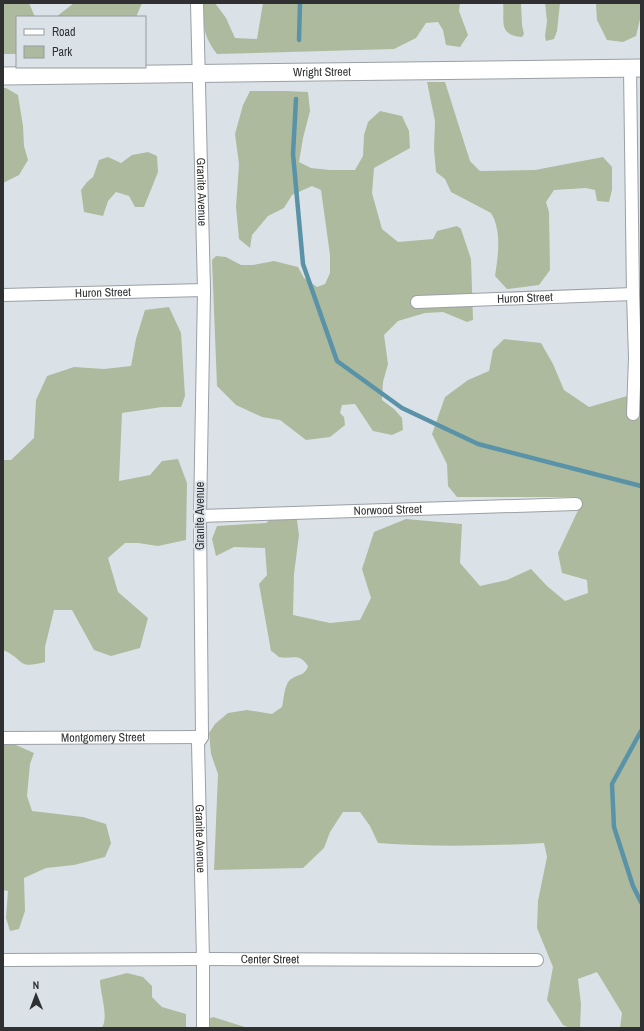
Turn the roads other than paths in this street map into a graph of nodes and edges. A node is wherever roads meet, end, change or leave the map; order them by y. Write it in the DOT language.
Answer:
graph roads {
  1 [pos="197,3"];
  2 [pos="636,68"];
  3 [pos="199,74"];
  4 [pos="3,76"];
  5 [pos="204,290"];
  6 [pos="633,294"];
  7 [pos="3,295"];
  8 [pos="417,302"];
  9 [pos="633,414"];
  10 [pos="576,504"];
  11 [pos="200,516"];
  12 [pos="202,737"];
  13 [pos="3,738"];
  14 [pos="203,959"];
  15 [pos="3,960"];
  16 [pos="537,960"];
  17 [pos="202,1028"];
  1 -- 3 [label="street, Granite Avenue"];
  2 -- 3 [label="main road, Wright Street"];
  2 -- 6 [label="street"];
  3 -- 4 [label="main road, Wright Street"];
  3 -- 5 [label="street, Granite Avenue"];
  5 -- 7 [label="street, Huron Street"];
  5 -- 11 [label="street, Granite Avenue"];
  6 -- 8 [label="street, Huron Street"];
  6 -- 9 [label="street"];
  10 -- 11 [label="street, Norwood Street"];
  11 -- 12 [label="street, Granite Avenue"];
  12 -- 13 [label="street, Montgomery Street"];
  12 -- 14 [label="street, Granite Avenue"];
  14 -- 15 [label="street, Center Street"];
  14 -- 16 [label="street, Center Street"];
  14 -- 17 [label="street, Granite Avenue"];
}
